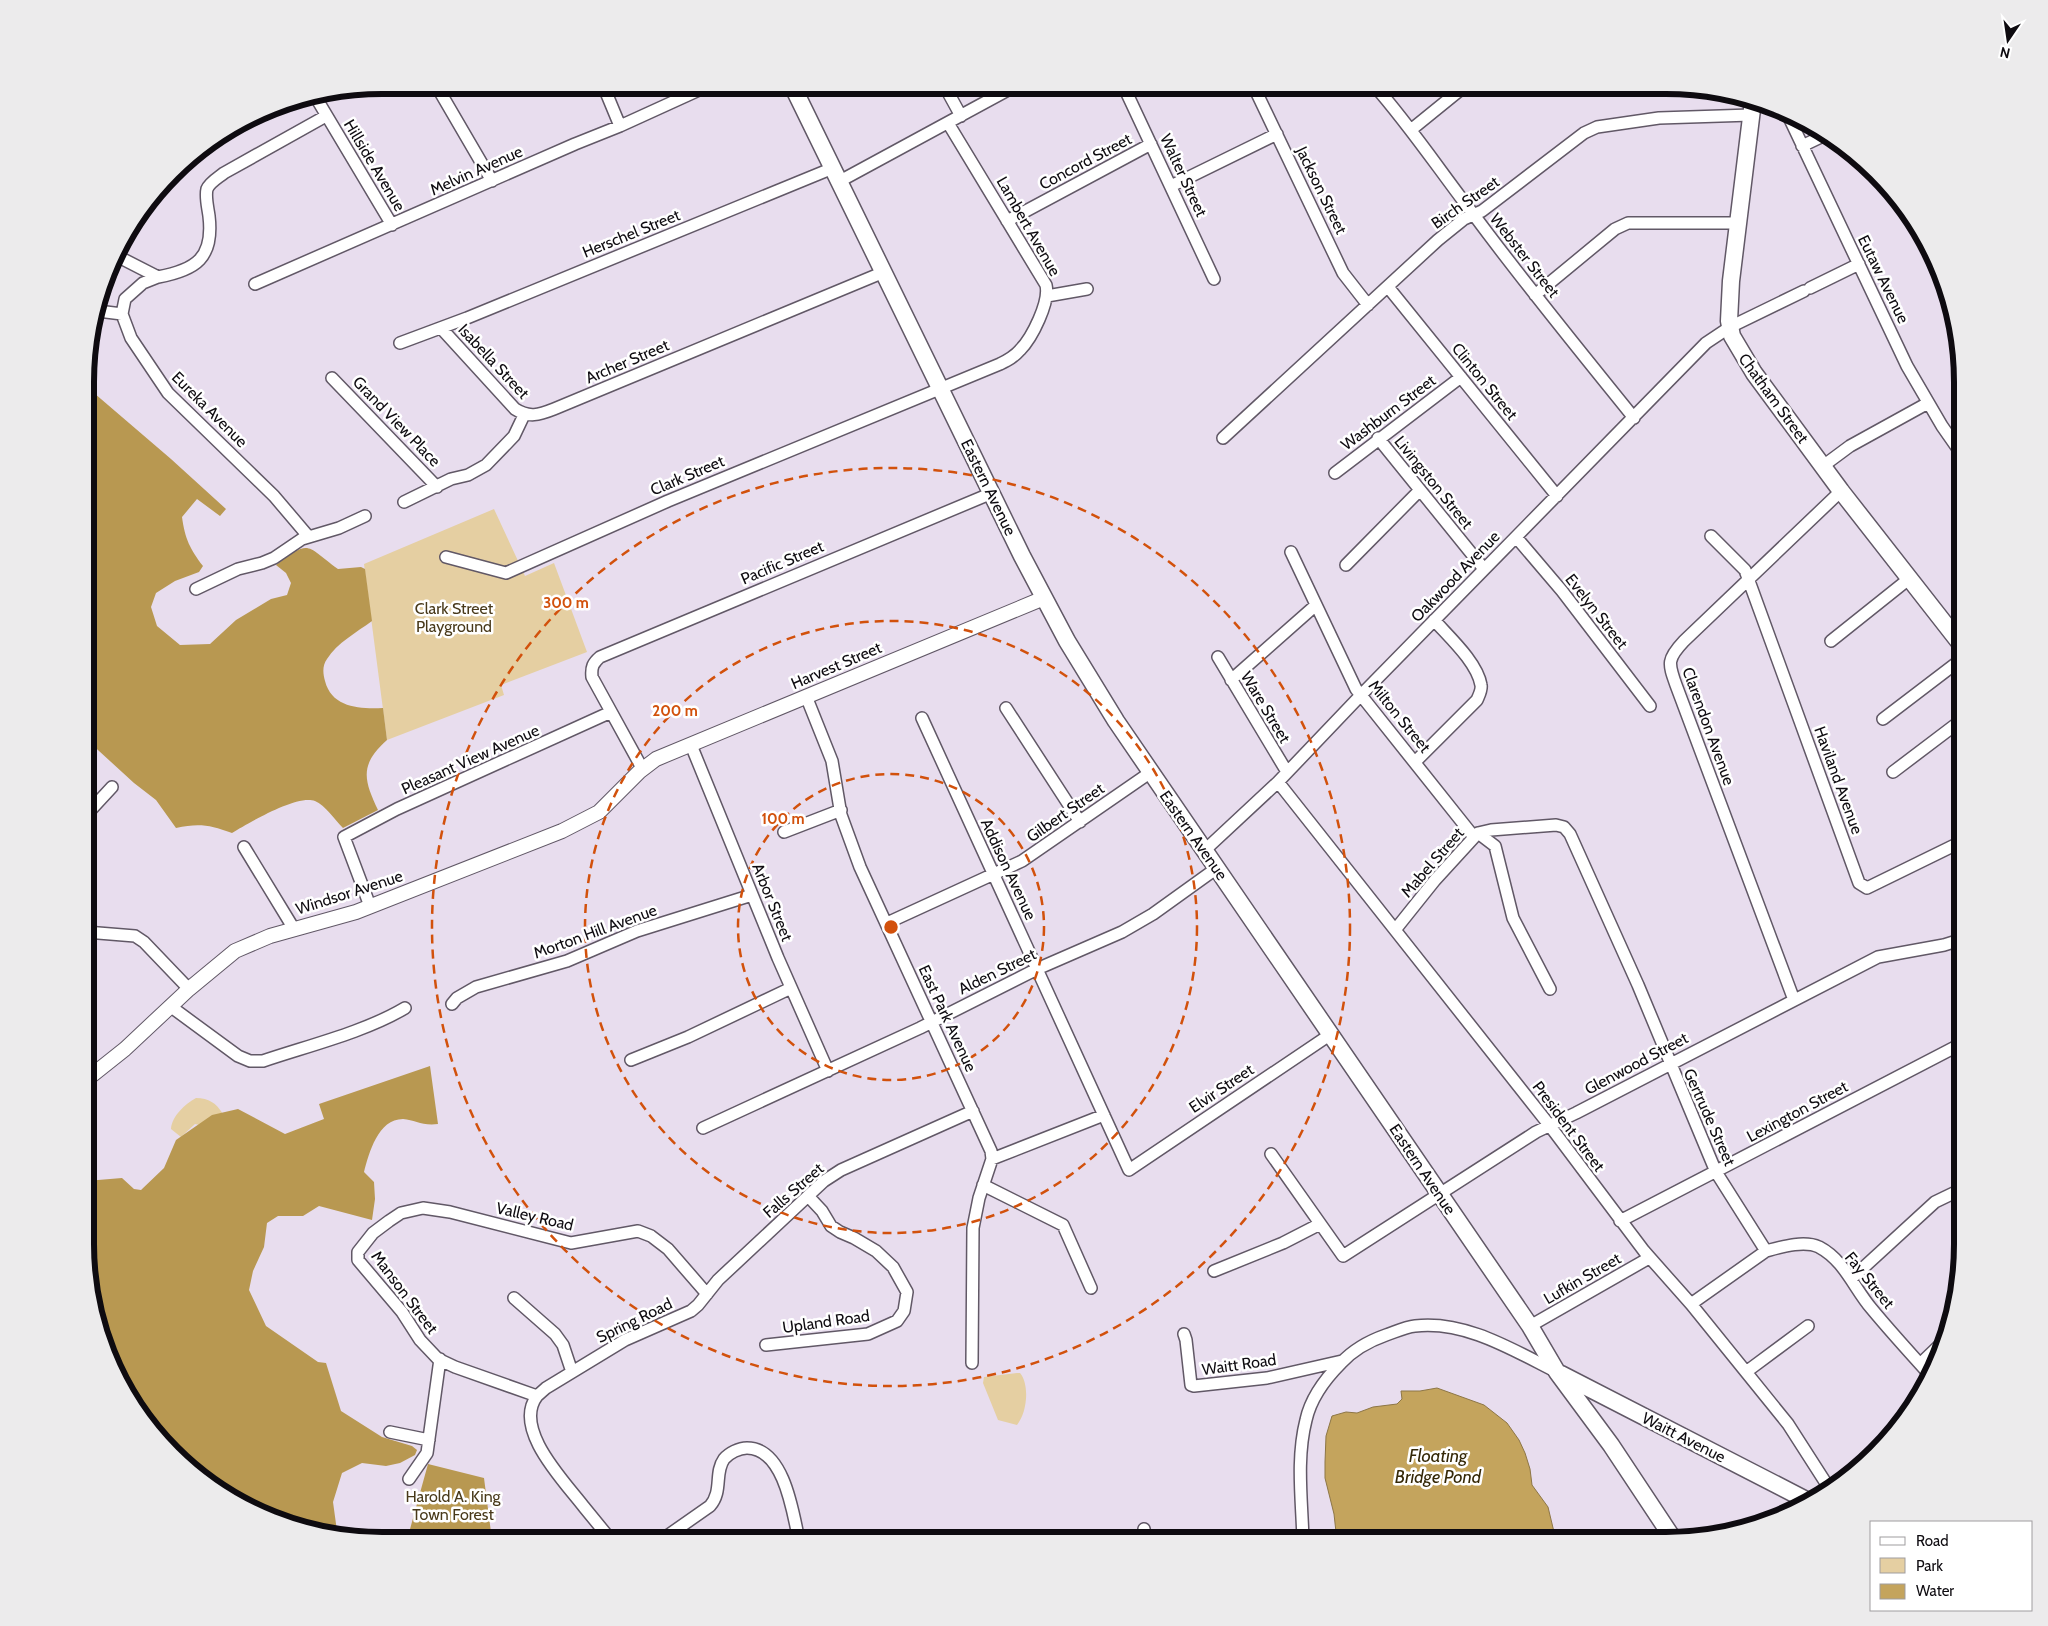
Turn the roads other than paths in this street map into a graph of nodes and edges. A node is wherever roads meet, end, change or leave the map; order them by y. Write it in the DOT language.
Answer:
graph roads {
  1 [pos="441,94"];
  2 [pos="608,94"];
  3 [pos="677,94"];
  4 [pos="689,94"];
  5 [pos="796,94"];
  6 [pos="949,94"];
  7 [pos="1001,94"];
  8 [pos="1127,94"];
  9 [pos="1257,94"];
  10 [pos="1381,94"];
  11 [pos="1455,94"];
  12 [pos="679,98"];
  13 [pos="318,101"];
  14 [pos="1750,106"];
  15 [pos="1753,107"];
  16 [pos="326,116"];
  17 [pos="961,116"];
  18 [pos="1791,122"];
  19 [pos="948,123"];
  20 [pos="620,126"];
  21 [pos="1412,129"];
  22 [pos="1277,134"];
  23 [pos="1819,138"];
  24 [pos="1151,144"];
  25 [pos="1802,146"];
  26 [pos="837,175"];
  27 [pos="492,181"];
  28 [pos="1171,186"];
  29 [pos="1473,214"];
  30 [pos="1007,221"];
  31 [pos="1738,223"];
  32 [pos="392,225"];
  33 [pos="121,258"];
  34 [pos="1859,264"];
  35 [pos="884,272"];
  36 [pos="158,277"];
  37 [pos="1214,279"];
  38 [pos="256,284"];
  39 [pos="1388,287"];
  40 [pos="1087,289"];
  41 [pos="1535,295"];
  42 [pos="1047,296"];
  43 [pos="1368,305"];
  44 [pos="103,312"];
  45 [pos="122,314"];
  46 [pos="1730,327"];
  47 [pos="441,328"];
  48 [pos="400,343"];
  49 [pos="1461,377"];
  50 [pos="332,378"];
  51 [pos="940,387"];
  52 [pos="1928,403"];
  53 [pos="524,414"];
  54 [pos="1634,418"];
  55 [pos="1223,438"];
  56 [pos="1378,438"];
  57 [pos="1954,442"];
  58 [pos="1823,466"];
  59 [pos="1335,473"];
  60 [pos="437,487"];
  61 [pos="1420,490"];
  62 [pos="1842,491"];
  63 [pos="992,493"];
  64 [pos="1557,496"];
  65 [pos="404,502"];
  66 [pos="365,516"];
  67 [pos="308,536"];
  68 [pos="1516,536"];
  69 [pos="1711,536"];
  70 [pos="1291,552"];
  71 [pos="446,557"];
  72 [pos="1346,565"];
  73 [pos="1484,569"];
  74 [pos="1910,578"];
  75 [pos="1748,580"];
  76 [pos="196,589"];
  77 [pos="1044,598"];
  78 [pos="1316,605"];
  79 [pos="1434,620"];
  80 [pos="1954,635"];
  81 [pos="1831,641"];
  82 [pos="1218,658"];
  83 [pos="1954,665"];
  84 [pos="1231,680"];
  85 [pos="1361,695"];
  86 [pos="806,696"];
  87 [pos="1650,706"];
  88 [pos="1006,708"];
  89 [pos="611,712"];
  90 [pos="922,718"];
  91 [pos="1883,719"];
  92 [pos="1954,725"];
  93 [pos="691,745"];
  94 [pos="1415,762"];
  95 [pos="642,768"];
  96 [pos="1151,772"];
  97 [pos="1287,772"];
  98 [pos="1893,772"];
  99 [pos="1278,782"];
  100 [pos="112,787"];
  101 [pos="94,806"];
  102 [pos="840,810"];
  103 [pos="1080,822"];
  104 [pos="1561,826"];
  105 [pos="784,832"];
  106 [pos="1476,835"];
  107 [pos="1954,846"];
  108 [pos="244,847"];
  109 [pos="1205,850"];
  110 [pos="1217,868"];
  111 [pos="993,875"];
  112 [pos="752,895"];
  113 [pos="370,906"];
  114 [pos="887,923"];
  115 [pos="294,929"];
  116 [pos="1395,930"];
  117 [pos="94,933"];
  118 [pos="1954,942"];
  119 [pos="1038,969"];
  120 [pos="791,988"];
  121 [pos="189,989"];
  122 [pos="1550,989"];
  123 [pos="1794,1000"];
  124 [pos="452,1004"];
  125 [pos="170,1006"];
  126 [pos="405,1008"];
  127 [pos="932,1021"];
  128 [pos="1330,1034"];
  129 [pos="1954,1047"];
  130 [pos="631,1060"];
  131 [pos="1669,1064"];
  132 [pos="828,1071"];
  133 [pos="94,1074"];
  134 [pos="973,1111"];
  135 [pos="1104,1115"];
  136 [pos="1550,1126"];
  137 [pos="703,1128"];
  138 [pos="1271,1154"];
  139 [pos="992,1159"];
  140 [pos="1129,1170"];
  141 [pos="1716,1172"];
  142 [pos="983,1185"];
  143 [pos="1439,1193"];
  144 [pos="1954,1193"];
  145 [pos="808,1196"];
  146 [pos="450,1212"];
  147 [pos="1620,1221"];
  148 [pos="1320,1224"];
  149 [pos="1766,1251"];
  150 [pos="1649,1258"];
  151 [pos="1214,1271"];
  152 [pos="1851,1279"];
  153 [pos="1090,1288"];
  154 [pos="707,1294"];
  155 [pos="514,1298"];
  156 [pos="1691,1304"];
  157 [pos="1530,1326"];
  158 [pos="1808,1326"];
  159 [pos="1184,1334"];
  160 [pos="766,1345"];
  161 [pos="1934,1351"];
  162 [pos="440,1360"];
  163 [pos="1342,1361"];
  164 [pos="972,1363"];
  165 [pos="1920,1364"];
  166 [pos="1926,1370"];
  167 [pos="572,1372"];
  168 [pos="1557,1372"];
  169 [pos="1746,1372"];
  170 [pos="537,1396"];
  171 [pos="390,1432"];
  172 [pos="429,1440"];
  173 [pos="409,1479"];
  174 [pos="1826,1484"];
  175 [pos="1803,1498"];
  176 [pos="605,1532"];
  177 [pos="672,1532"];
  178 [pos="797,1532"];
  179 [pos="1303,1532"];
  180 [pos="1669,1532"];
  1 -- 27 [label="street"];
  2 -- 20 [label="street"];
  3 -- 12 [label="street"];
  4 -- 12 [label="street, Melvin Avenue"];
  5 -- 26 [label="main road, Eastern Avenue"];
  6 -- 17 [label="street"];
  7 -- 17 [label="street, Herschel Street"];
  8 -- 24 [label="street, Walter Street"];
  9 -- 22 [label="street, Jackson Street"];
  10 -- 21 [label="street, Webster Street"];
  11 -- 21 [label="street"];
  12 -- 20 [label="street, Melvin Avenue"];
  13 -- 16 [label="street, Hillside Avenue"];
  14 -- 29 [label="street, Birch Street"];
  15 -- 31 [label="main road, Chatham Street"];
  16 -- 32 [label="street, Hillside Avenue"];
  16 -- 36 [label="street"];
  17 -- 19 [label="street, Herschel Street"];
  18 -- 25 [label="street, Eutaw Avenue"];
  19 -- 26 [label="street, Herschel Street"];
  19 -- 30 [label="street, Lambert Avenue"];
  20 -- 27 [label="street, Melvin Avenue"];
  21 -- 29 [label="street, Webster Street"];
  22 -- 28 [label="street"];
  22 -- 43 [label="street, Jackson Street"];
  23 -- 25 [label="street"];
  24 -- 28 [label="street, Walter Street"];
  24 -- 30 [label="street, Concord Street"];
  25 -- 34 [label="street, Eutaw Avenue"];
  26 -- 35 [label="main road, Eastern Avenue"];
  26 -- 47 [label="street, Herschel Street"];
  27 -- 32 [label="street, Melvin Avenue"];
  28 -- 37 [label="street, Walter Street"];
  29 -- 39 [label="street, Birch Street"];
  29 -- 41 [label="street, Webster Street"];
  30 -- 42 [label="street, Lambert Avenue"];
  31 -- 41 [label="street"];
  31 -- 46 [label="main road, Chatham Street"];
  32 -- 38 [label="street, Melvin Avenue"];
  33 -- 36 [label="street"];
  34 -- 46 [label="street, Oakwood Avenue"];
  34 -- 52 [label="street, Eutaw Avenue"];
  35 -- 51 [label="main road, Eastern Avenue"];
  35 -- 53 [label="street, Archer Street"];
  36 -- 45 [label="street"];
  39 -- 43 [label="street, Birch Street"];
  39 -- 49 [label="street, Clinton Street"];
  40 -- 42 [label="street"];
  41 -- 54 [label="street, Webster Street"];
  42 -- 51 [label="street, Lambert Avenue"];
  43 -- 55 [label="street, Birch Street"];
  44 -- 45 [label="street"];
  45 -- 67 [label="street, Eureka Avenue"];
  46 -- 54 [label="street, Oakwood Avenue"];
  46 -- 58 [label="main road, Chatham Street"];
  47 -- 48 [label="street, Herschel Street"];
  47 -- 53 [label="street, Isabella Street"];
  49 -- 56 [label="street, Washburn Street"];
  49 -- 64 [label="street, Clinton Street"];
  50 -- 60 [label="street, Grand View Place"];
  51 -- 63 [label="main road, Eastern Avenue"];
  51 -- 71 [label="street, Clark Street"];
  52 -- 57 [label="street, Eutaw Avenue"];
  52 -- 58 [label="street"];
  53 -- 60 [label="street"];
  54 -- 64 [label="street, Oakwood Avenue"];
  56 -- 59 [label="street, Washburn Street"];
  56 -- 61 [label="street, Livingston Street"];
  58 -- 62 [label="main road, Chatham Street"];
  60 -- 65 [label="street"];
  61 -- 72 [label="street"];
  61 -- 73 [label="street, Livingston Street"];
  62 -- 74 [label="main road, Chatham Street"];
  62 -- 75 [label="street, Clarendon Avenue"];
  63 -- 77 [label="main road, Eastern Avenue"];
  63 -- 89 [label="street, Pacific Street"];
  64 -- 68 [label="street, Oakwood Avenue"];
  66 -- 67 [label="street"];
  67 -- 76 [label="street"];
  68 -- 73 [label="street, Oakwood Avenue"];
  68 -- 87 [label="street, Evelyn Street"];
  69 -- 75 [label="street"];
  70 -- 78 [label="street, Milton Street"];
  73 -- 79 [label="street, Oakwood Avenue"];
  74 -- 80 [label="main road, Chatham Street"];
  74 -- 81 [label="street"];
  75 -- 107 [label="street, Haviland Avenue"];
  75 -- 123 [label="street, Clarendon Avenue"];
  77 -- 86 [label="street, Harvest Street"];
  77 -- 96 [label="main road, Eastern Avenue"];
  78 -- 84 [label="street"];
  78 -- 85 [label="street, Milton Street"];
  79 -- 85 [label="street, Oakwood Avenue"];
  79 -- 94 [label="street"];
  82 -- 84 [label="street, Ware Street"];
  83 -- 91 [label="street"];
  84 -- 97 [label="street, Ware Street"];
  85 -- 94 [label="street, Milton Street"];
  85 -- 97 [label="street, Oakwood Avenue"];
  86 -- 93 [label="street, Harvest Street"];
  86 -- 102 [label="street, East Park Avenue"];
  88 -- 103 [label="street"];
  89 -- 95 [label="street"];
  89 -- 113 [label="street, Pleasant View Avenue"];
  90 -- 111 [label="street, Addison Avenue"];
  92 -- 98 [label="street"];
  93 -- 95 [label="street, Harvest Street"];
  93 -- 112 [label="street, Arbor Street"];
  94 -- 106 [label="street, Milton Street"];
  95 -- 113 [label="street, Windsor Avenue"];
  96 -- 103 [label="street, Gilbert Street"];
  96 -- 109 [label="main road, Eastern Avenue"];
  97 -- 99 [label="street, Oakwood Avenue"];
  99 -- 109 [label="street, Oakwood Avenue"];
  99 -- 116 [label="street, President Street"];
  100 -- 101 [label="street"];
  102 -- 105 [label="street"];
  102 -- 114 [label="street, East Park Avenue"];
  103 -- 111 [label="street, Gilbert Street"];
  104 -- 106 [label="street, Mabel Street"];
  104 -- 131 [label="street, Gertrude Street"];
  106 -- 116 [label="street, Mabel Street"];
  106 -- 122 [label="street, Milton Street"];
  108 -- 115 [label="street"];
  109 -- 110 [label="main road, Eastern Avenue"];
  110 -- 119 [label="street, Alden Street"];
  110 -- 128 [label="main road, Eastern Avenue"];
  111 -- 114 [label="street, Gilbert Street"];
  111 -- 119 [label="street, Addison Avenue"];
  112 -- 120 [label="street, Arbor Street"];
  112 -- 124 [label="street, Morton Hill Avenue"];
  113 -- 115 [label="street, Windsor Avenue"];
  114 -- 127 [label="street, East Park Avenue"];
  115 -- 121 [label="street, Windsor Avenue"];
  116 -- 136 [label="street, President Street"];
  117 -- 121 [label="street"];
  118 -- 123 [label="street, Glenwood Street"];
  119 -- 127 [label="street, Alden Street"];
  119 -- 135 [label="street, Addison Avenue"];
  120 -- 130 [label="street"];
  120 -- 132 [label="street, Arbor Street"];
  121 -- 125 [label="street, Windsor Avenue"];
  123 -- 131 [label="street, Glenwood Street"];
  125 -- 126 [label="street"];
  125 -- 133 [label="street, Windsor Avenue"];
  127 -- 132 [label="street, Alden Street"];
  127 -- 134 [label="street, East Park Avenue"];
  128 -- 140 [label="street, Elvir Street"];
  128 -- 143 [label="main road, Eastern Avenue"];
  129 -- 141 [label="street, Lexington Street"];
  131 -- 136 [label="street, Glenwood Street"];
  131 -- 141 [label="street, Gertrude Street"];
  132 -- 137 [label="street, Alden Street"];
  134 -- 139 [label="street, East Park Avenue"];
  134 -- 145 [label="street, Falls Street"];
  135 -- 139 [label="street"];
  135 -- 140 [label="street, Addison Avenue"];
  136 -- 143 [label="street, Glenwood Street"];
  136 -- 147 [label="street, President Street"];
  138 -- 148 [label="street"];
  139 -- 142 [label="street"];
  141 -- 147 [label="street, Lexington Street"];
  141 -- 149 [label="street, Gertrude Street"];
  142 -- 153 [label="street"];
  142 -- 164 [label="street"];
  143 -- 148 [label="street, Glenwood Street"];
  143 -- 157 [label="main road, Eastern Avenue"];
  144 -- 152 [label="street"];
  145 -- 154 [label="street, Falls Street"];
  145 -- 160 [label="street, Upland Road"];
  146 -- 154 [label="street, Valley Road"];
  146 -- 162 [label="street, Manson Street"];
  147 -- 150 [label="street, President Street"];
  148 -- 151 [label="street"];
  149 -- 152 [label="street, Fay Street"];
  149 -- 156 [label="street"];
  150 -- 156 [label="street, President Street"];
  150 -- 157 [label="street, Lufkin Street"];
  152 -- 165 [label="street, Fay Street"];
  154 -- 167 [label="street, Spring Road"];
  155 -- 167 [label="street"];
  156 -- 169 [label="street, President Street"];
  157 -- 168 [label="main road, Eastern Avenue"];
  158 -- 169 [label="street"];
  159 -- 163 [label="street, Waitt Road"];
  161 -- 165 [label="street"];
  162 -- 170 [label="street, Manson Street"];
  162 -- 172 [label="street"];
  163 -- 168 [label="street"];
  163 -- 179 [label="street"];
  165 -- 166 [label="street, Fay Street"];
  167 -- 170 [label="street, Spring Road"];
  168 -- 175 [label="main road, Waitt Avenue"];
  168 -- 180 [label="main road, Eastern Avenue"];
  169 -- 174 [label="street, President Street"];
  170 -- 176 [label="street"];
  171 -- 172 [label="street"];
  172 -- 173 [label="street"];
  177 -- 178 [label="street"];
}
